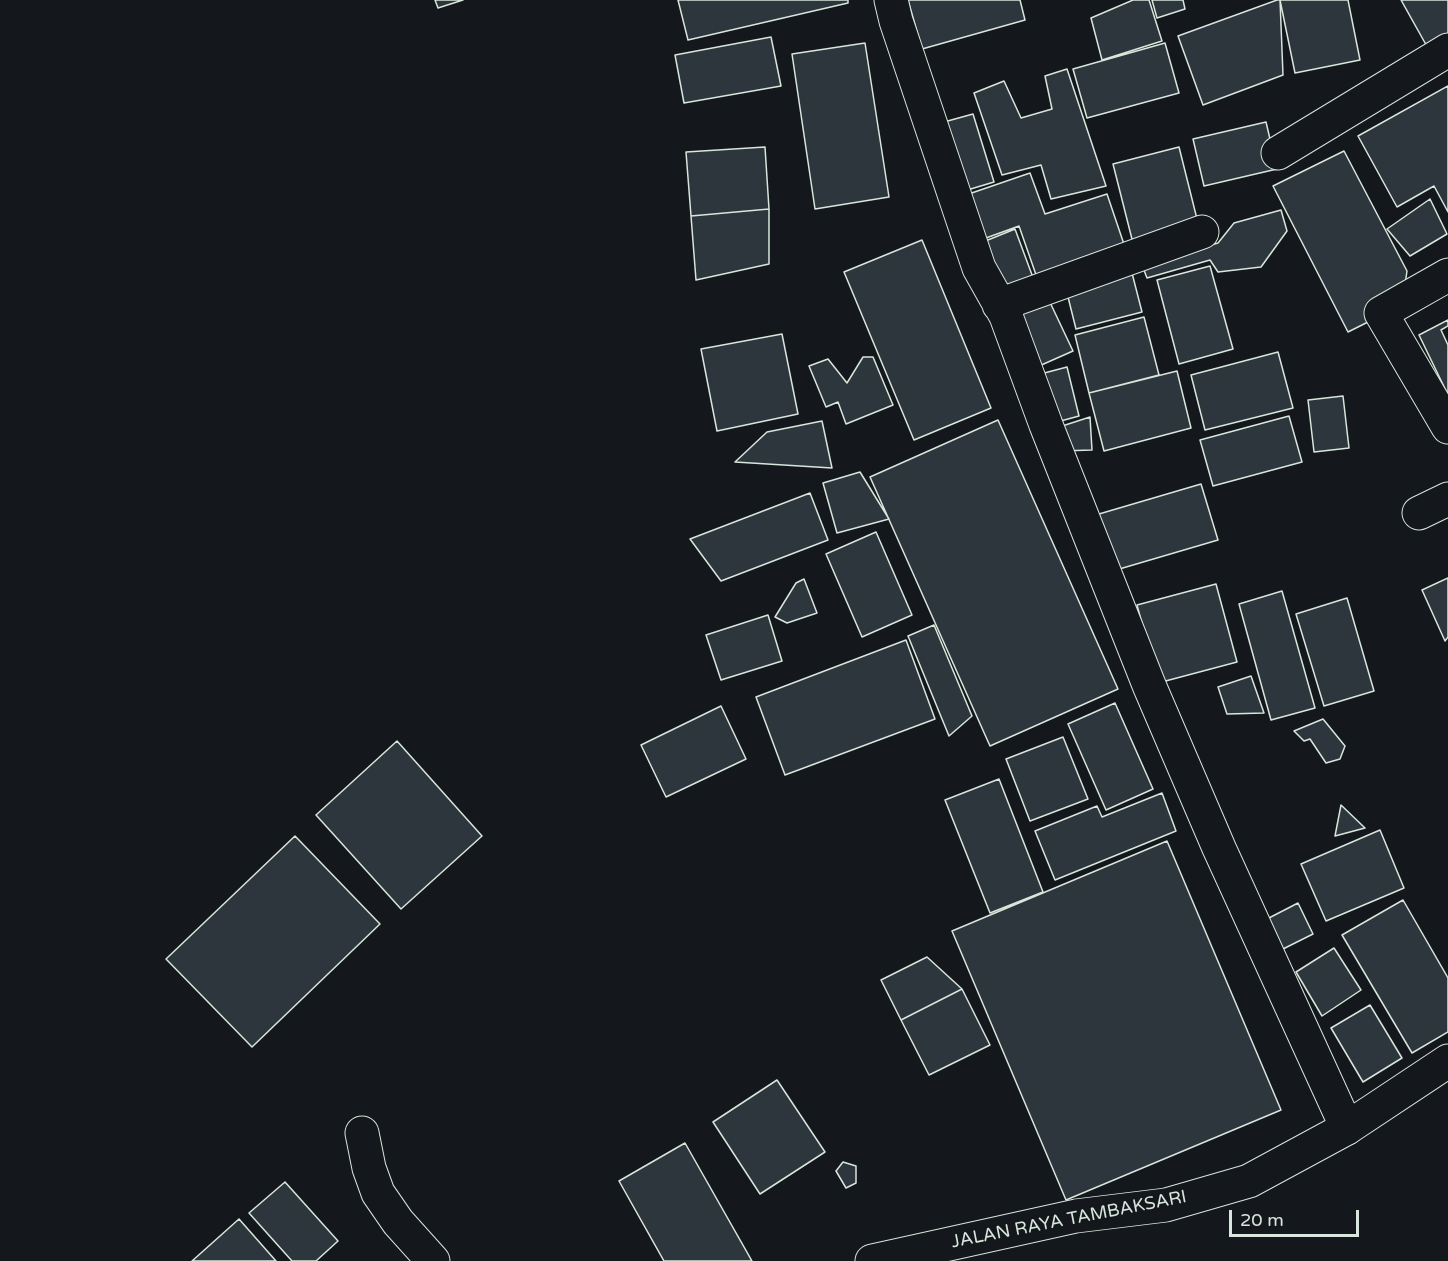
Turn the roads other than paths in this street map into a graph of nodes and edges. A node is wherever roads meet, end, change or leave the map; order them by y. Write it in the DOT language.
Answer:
graph roads {
  1 [pos="891,0"];
  2 [pos="1448,50"];
  3 [pos="1278,153"];
  4 [pos="1202,232"];
  5 [pos="1448,275"];
  6 [pos="999,304"];
  7 [pos="1448,427"];
  8 [pos="1448,499"];
  9 [pos="1419,513"];
  10 [pos="1448,1061"];
  11 [pos="1347,1128"];
  12 [pos="362,1133"];
  13 [pos="433,1261"];
  14 [pos="872,1261"];
  1 -- 6 [label="street"];
  2 -- 3 [label="street"];
  4 -- 6 [label="street"];
  5 -- 7 [label="street"];
  6 -- 11 [label="street"];
  8 -- 9 [label="street"];
  10 -- 11 [label="street, JALAN RAYA TAMBAKSARI"];
  11 -- 14 [label="street, JALAN RAYA TAMBAKSARI"];
  12 -- 13 [label="street"];
}
